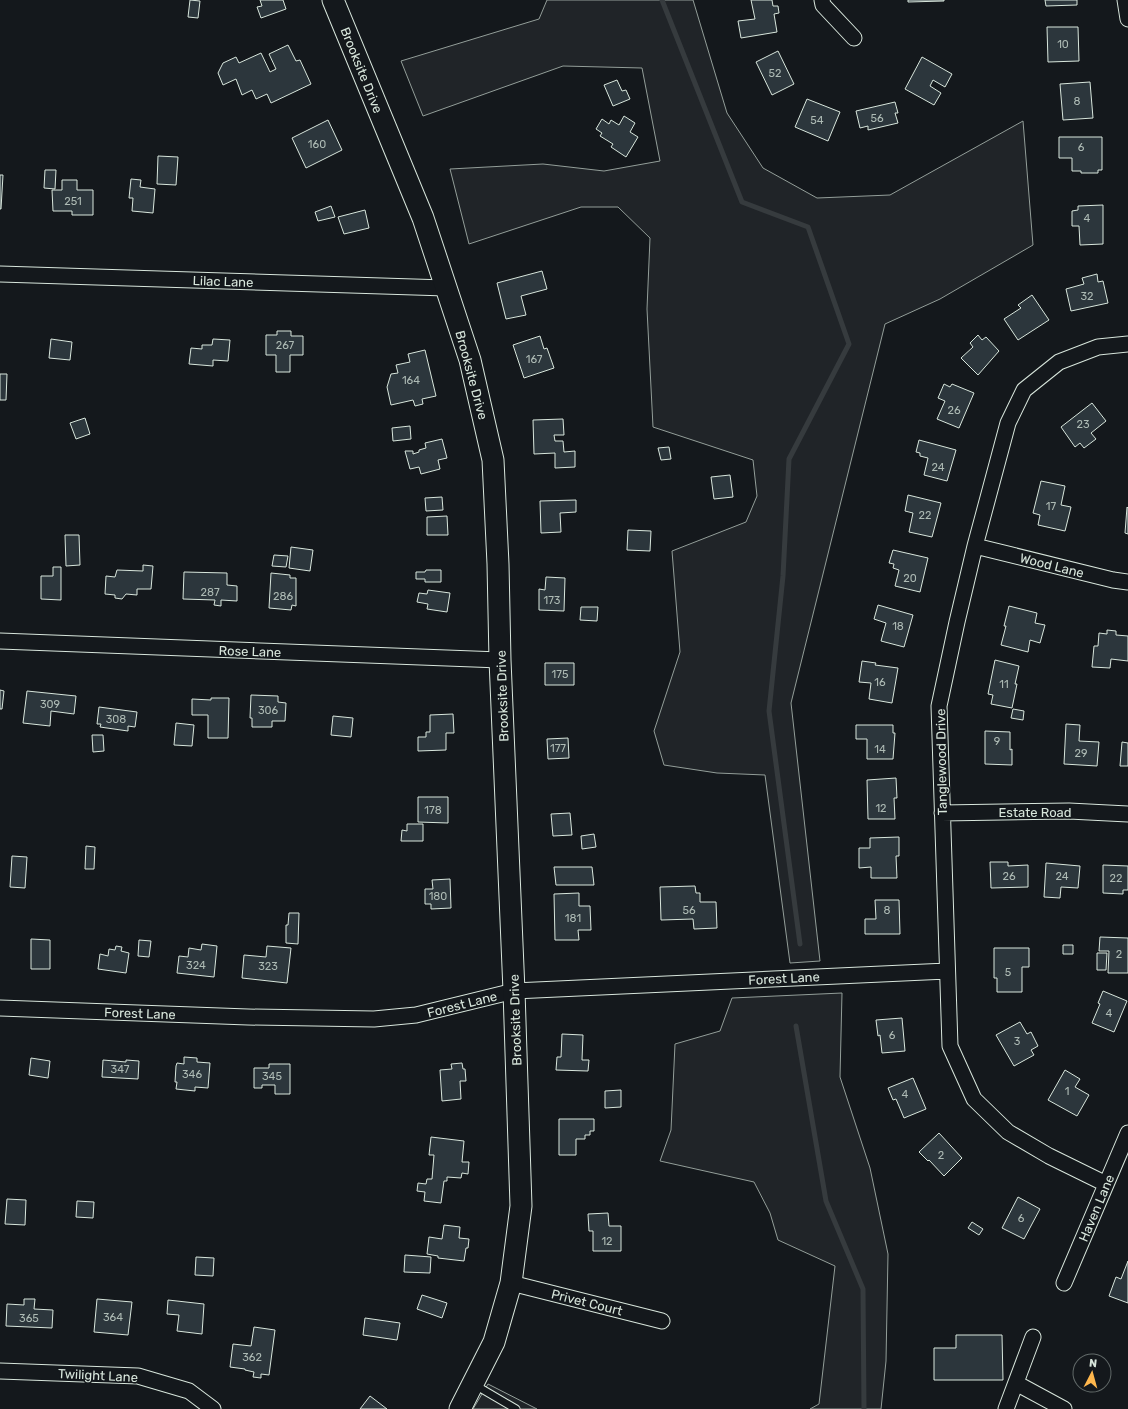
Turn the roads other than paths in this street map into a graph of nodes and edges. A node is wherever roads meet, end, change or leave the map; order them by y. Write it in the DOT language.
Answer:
graph roads {
  1 [pos="333,0"];
  2 [pos="822,0"];
  3 [pos="1125,0"];
  4 [pos="1128,19"];
  5 [pos="854,38"];
  6 [pos="0,274"];
  7 [pos="446,288"];
  8 [pos="1128,344"];
  9 [pos="975,546"];
  10 [pos="1128,582"];
  11 [pos="0,641"];
  12 [pos="500,660"];
  13 [pos="942,813"];
  14 [pos="1128,814"];
  15 [pos="948,971"];
  16 [pos="514,991"];
  17 [pos="0,1008"];
  18 [pos="1128,1133"];
  19 [pos="1106,1184"];
  20 [pos="1064,1283"];
  21 [pos="511,1284"];
  22 [pos="662,1321"];
  23 [pos="1033,1337"];
  24 [pos="0,1371"];
  25 [pos="1016,1383"];
  26 [pos="472,1384"];
  27 [pos="213,1409"];
  28 [pos="460,1409"];
  29 [pos="516,1409"];
  30 [pos="1006,1409"];
  31 [pos="1064,1409"];
  1 -- 7 [label="street, Brooksite Drive"];
  2 -- 5 [label="street"];
  3 -- 4 [label="street"];
  6 -- 7 [label="street, Lilac Lane"];
  7 -- 12 [label="street, Brooksite Drive"];
  8 -- 9 [label="street, Tanglewood Drive"];
  9 -- 10 [label="street, Wood Lane"];
  9 -- 13 [label="street, Tanglewood Drive"];
  11 -- 12 [label="street, Rose Lane"];
  12 -- 16 [label="street, Brooksite Drive"];
  13 -- 14 [label="street, Estate Road"];
  13 -- 15 [label="street, Tanglewood Drive"];
  15 -- 16 [label="street, Forest Lane"];
  15 -- 19 [label="street, Tanglewood Drive"];
  16 -- 17 [label="street, Forest Lane"];
  16 -- 21 [label="street, Brooksite Drive"];
  18 -- 19 [label="street, Haven Lane"];
  19 -- 20 [label="street, Haven Lane"];
  21 -- 22 [label="street, Privet Court"];
  21 -- 26 [label="street, Brooksite Drive"];
  23 -- 25 [label="street"];
  24 -- 27 [label="street, Twilight Lane"];
  25 -- 30 [label="street"];
  25 -- 31 [label="street"];
  26 -- 28 [label="street, Brooksite Drive"];
  26 -- 29 [label="lane"];
}
